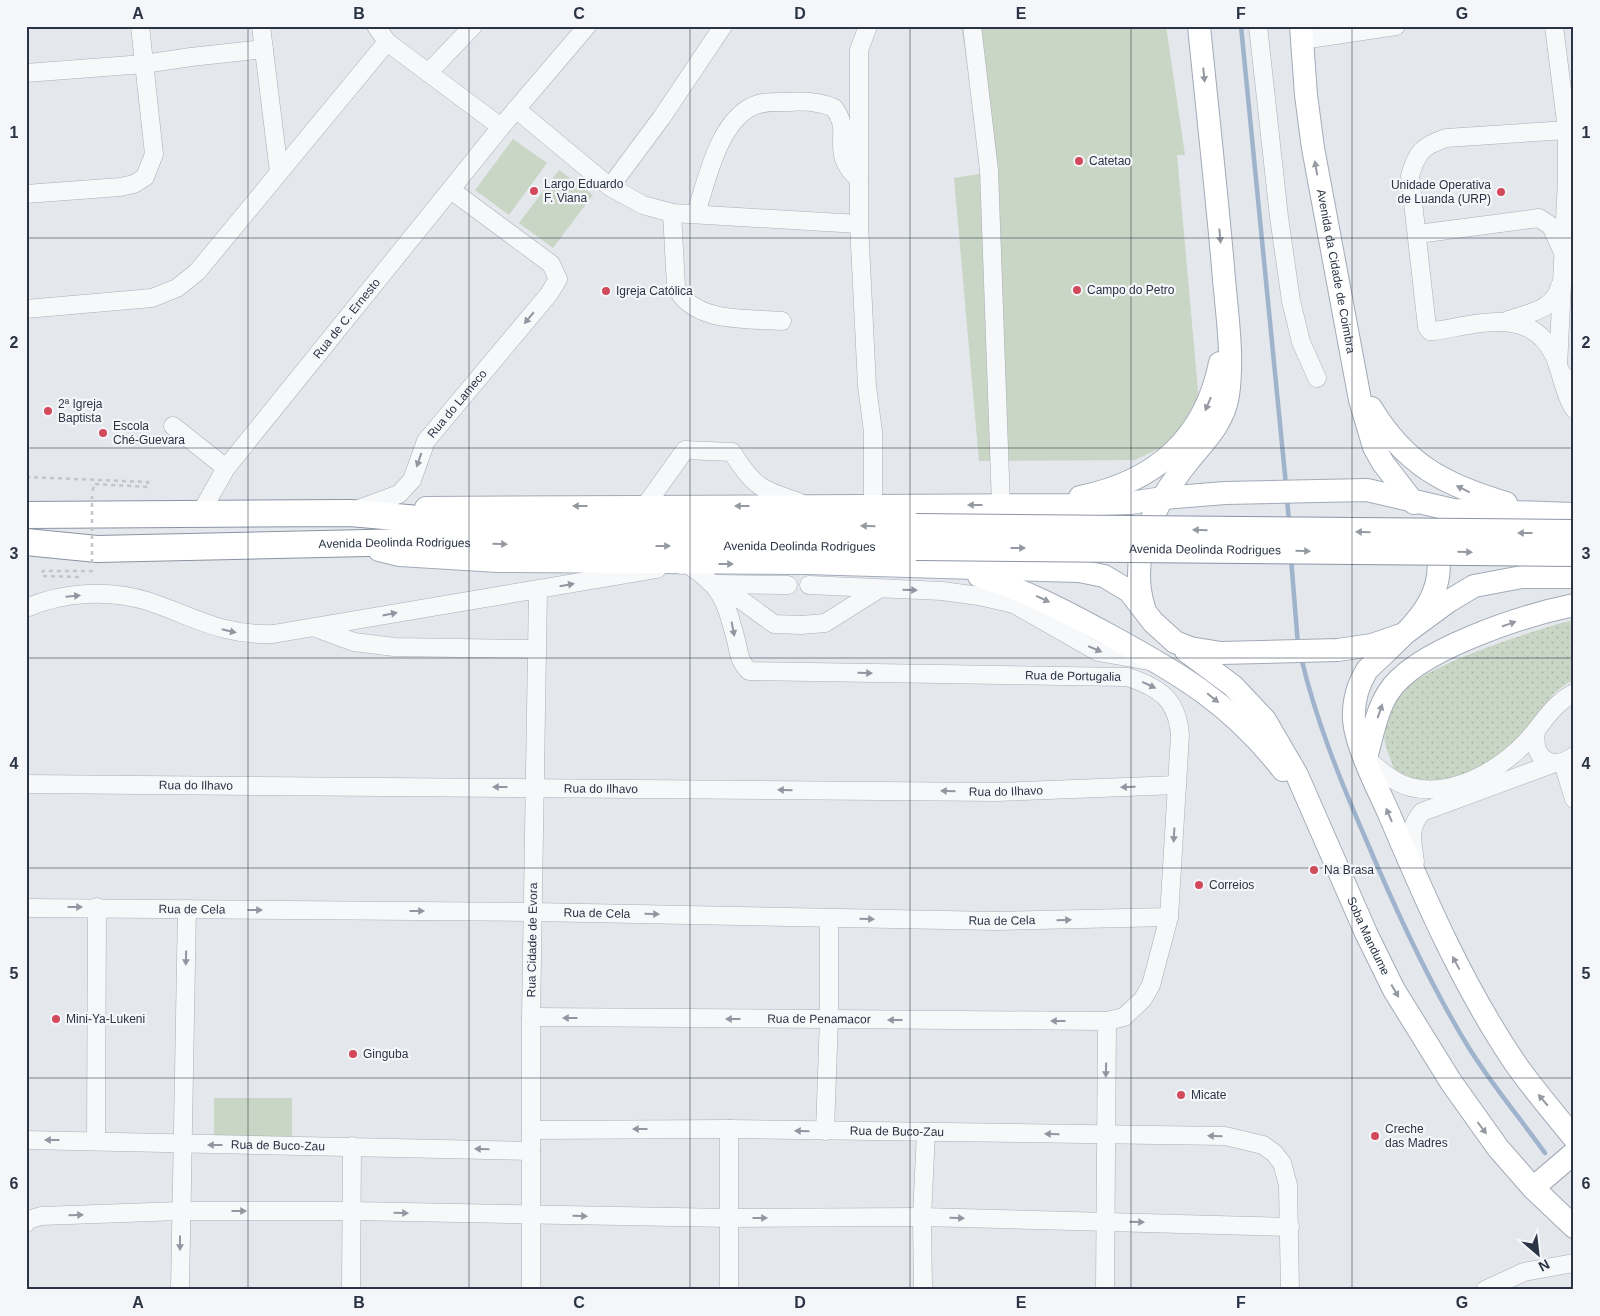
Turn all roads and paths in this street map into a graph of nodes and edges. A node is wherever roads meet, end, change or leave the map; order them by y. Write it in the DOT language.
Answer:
graph roads {
  1 [pos="140,26"];
  2 [pos="261,26"];
  3 [pos="376,26"];
  4 [pos="472,26"];
  5 [pos="587,26"];
  6 [pos="723,26"];
  7 [pos="868,26"];
  8 [pos="972,26"];
  9 [pos="1199,26"];
  10 [pos="1258,26"];
  11 [pos="1396,26"];
  12 [pos="1554,26"];
  13 [pos="1302,33"];
  14 [pos="388,42"];
  15 [pos="264,49"];
  16 [pos="144,64"];
  17 [pos="429,72"];
  18 [pos="26,73"];
  19 [pos="516,109"];
  20 [pos="501,127"];
  21 [pos="1567,130"];
  22 [pos="279,172"];
  23 [pos="859,179"];
  24 [pos="1567,179"];
  25 [pos="610,187"];
  26 [pos="451,190"];
  27 [pos="26,194"];
  28 [pos="672,213"];
  29 [pos="696,214"];
  30 [pos="1539,218"];
  31 [pos="859,224"];
  32 [pos="1418,234"];
  33 [pos="1564,255"];
  34 [pos="1563,275"];
  35 [pos="26,309"];
  36 [pos="1508,320"];
  37 [pos="782,321"];
  38 [pos="1227,322"];
  39 [pos="1349,336"];
  40 [pos="1558,367"];
  41 [pos="1317,378"];
  42 [pos="1574,380"];
  43 [pos="1574,408"];
  44 [pos="173,426"];
  45 [pos="226,468"];
  46 [pos="26,477"];
  47 [pos="1163,498"];
  48 [pos="1412,501"];
  49 [pos="1043,504"];
  50 [pos="809,505"];
  51 [pos="873,505"];
  52 [pos="1001,505"];
  53 [pos="645,506"];
  54 [pos="350,513"];
  55 [pos="200,514"];
  56 [pos="26,515"];
  57 [pos="1570,519"];
  58 [pos="26,542"];
  59 [pos="346,543"];
  60 [pos="915,547"];
  61 [pos="1574,554"];
  62 [pos="92,563"];
  63 [pos="687,564"];
  64 [pos="43,571"];
  65 [pos="92,571"];
  66 [pos="1574,577"];
  67 [pos="716,584"];
  68 [pos="788,585"];
  69 [pos="809,585"];
  70 [pos="879,589"];
  71 [pos="538,590"];
  72 [pos="1574,605"];
  73 [pos="26,608"];
  74 [pos="1145,610"];
  75 [pos="315,628"];
  76 [pos="1404,634"];
  77 [pos="1175,642"];
  78 [pos="536,649"];
  79 [pos="1160,663"];
  80 [pos="1574,693"];
  81 [pos="1536,731"];
  82 [pos="1366,758"];
  83 [pos="1563,761"];
  84 [pos="26,784"];
  85 [pos="1176,785"];
  86 [pos="534,787"];
  87 [pos="1574,799"];
  88 [pos="1316,820"];
  89 [pos="1417,880"];
  90 [pos="98,907"];
  91 [pos="26,908"];
  92 [pos="187,909"];
  93 [pos="533,912"];
  94 [pos="1169,917"];
  95 [pos="829,918"];
  96 [pos="531,1017"];
  97 [pos="829,1019"];
  98 [pos="1107,1021"];
  99 [pos="728,1129"];
  100 [pos="532,1130"];
  101 [pos="825,1131"];
  102 [pos="926,1132"];
  103 [pos="1105,1135"];
  104 [pos="26,1140"];
  105 [pos="96,1140"];
  106 [pos="182,1145"];
  107 [pos="352,1146"];
  108 [pos="1572,1149"];
  109 [pos="531,1150"];
  110 [pos="1539,1182"];
  111 [pos="180,1211"];
  112 [pos="352,1212"];
  113 [pos="531,1216"];
  114 [pos="922,1217"];
  115 [pos="730,1218"];
  116 [pos="1105,1221"];
  117 [pos="26,1223"];
  118 [pos="1290,1227"];
  119 [pos="1574,1227"];
  120 [pos="1572,1264"];
  121 [pos="180,1290"];
  122 [pos="350,1290"];
  123 [pos="531,1290"];
  124 [pos="729,1290"];
  125 [pos="923,1290"];
  126 [pos="1104,1290"];
  127 [pos="1290,1290"];
  128 [pos="1485,1290"];
  1 -- 16 [label="street"];
  2 -- 15 [label="street"];
  3 -- 14 [label="street"];
  4 -- 17 [label="street"];
  5 -- 19 [label="street, Rua de C. Ernesto"];
  6 -- 25 [label="street"];
  7 -- 23 [label="street"];
  8 -- 52 [label="street"];
  9 -- 38 [label="main road, one-way"];
  10 -- 41 [label="street"];
  11 -- 13 [label="street"];
  12 -- 21 [label="street"];
  39 -- 13 [label="main road, Avenida da Cidade de Coimbra, one-way"];
  14 -- 17 [label="street"];
  14 -- 22 [label="street"];
  15 -- 16 [label="street"];
  15 -- 22 [label="street"];
  16 -- 18 [label="street"];
  16 -- 27 [label="street"];
  17 -- 20 [label="street"];
  19 -- 20 [label="street, Rua de C. Ernesto"];
  19 -- 25 [label="street"];
  20 -- 26 [label="street, Rua de C. Ernesto"];
  21 -- 24 [label="street"];
  21 -- 32 [label="street"];
  22 -- 35 [label="street"];
  23 -- 29 [label="street"];
  23 -- 31 [label="street"];
  24 -- 30 [label="street"];
  24 -- 33 [label="street"];
  25 -- 28 [label="street"];
  26 -- 45 [label="street, Rua de C. Ernesto"];
  26 -- 54 [label="street, Rua do Lameco, one-way"];
  28 -- 29 [label="street"];
  28 -- 37 [label="street"];
  29 -- 31 [label="street"];
  30 -- 32 [label="street"];
  30 -- 33 [label="street"];
  31 -- 51 [label="street"];
  32 -- 36 [label="street"];
  33 -- 34 [label="street"];
  34 -- 36 [label="street"];
  34 -- 40 [label="street"];
  36 -- 40 [label="street"];
  38 -- 47 [label="main road"];
  38 -- 49 [label="main road, one-way"];
  39 -- 48 [label="main road, Avenida da Cidade de Coimbra"];
  57 -- 39 [label="main road, one-way"];
  40 -- 42 [label="street"];
  40 -- 43 [label="street"];
  44 -- 45 [label="street"];
  45 -- 55 [label="street, Rua de C. Ernesto"];
  46 -- 62 [label="path, bridge"];
  47 -- 48 [label="main road"];
  47 -- 49 [label="main road"];
  47 -- 74 [label="main road"];
  48 -- 57 [label="main road"];
  48 -- 76 [label="main road, Avenida da Cidade de Coimbra"];
  49 -- 52 [label="main road"];
  50 -- 51 [label="main road"];
  50 -- 53 [label="main road, one-way"];
  50 -- 53 [label="street"];
  52 -- 51 [label="main road, one-way"];
  53 -- 54 [label="main road, one-way"];
  54 -- 55 [label="highway, Avenida Deolinda Rodrigues"];
  60 -- 54 [label="highway, Avenida Deolinda Rodrigues, one-way"];
  55 -- 56 [label="highway, Avenida Deolinda Rodrigues"];
  57 -- 60 [label="highway, Avenida Deolinda Rodrigues, one-way, bridge"];
  58 -- 59 [label="highway, Avenida Deolinda Rodrigues"];
  59 -- 60 [label="highway, Avenida Deolinda Rodrigues, one-way"];
  59 -- 63 [label="main road"];
  60 -- 61 [label="highway, Avenida Deolinda Rodrigues, one-way, bridge"];
  63 -- 60 [label="main road, one-way"];
  60 -- 74 [label="main road, Soba Mandume"];
  60 -- 79 [label="main road, one-way"];
  63 -- 67 [label="street, Rua de Portugalia"];
  71 -- 63 [label="street, one-way"];
  64 -- 65 [label="path"];
  66 -- 76 [label="main road"];
  67 -- 68 [label="street"];
  67 -- 70 [label="street"];
  67 -- 85 [label="street, Rua de Portugalia, one-way"];
  69 -- 70 [label="street"];
  70 -- 79 [label="street, one-way"];
  75 -- 71 [label="street, one-way"];
  71 -- 78 [label="street, Rua Cidade de Evora"];
  82 -- 72 [label="main road, one-way"];
  73 -- 75 [label="street, one-way"];
  74 -- 77 [label="main road, Soba Mandume"];
  75 -- 78 [label="street"];
  76 -- 77 [label="main road"];
  76 -- 82 [label="main road"];
  77 -- 88 [label="main road, Soba Mandume"];
  78 -- 86 [label="street, Rua Cidade de Evora"];
  79 -- 88 [label="main road, one-way"];
  80 -- 81 [label="street"];
  81 -- 82 [label="street"];
  81 -- 83 [label="street"];
  89 -- 82 [label="main road, one-way"];
  83 -- 87 [label="street"];
  83 -- 89 [label="street"];
  86 -- 84 [label="street, Rua do Ilhavo, one-way"];
  85 -- 86 [label="street, Rua do Ilhavo, one-way"];
  85 -- 94 [label="street, Rua de Portugalia, one-way"];
  86 -- 93 [label="street, Rua Cidade de Evora"];
  88 -- 110 [label="main road, Soba Mandume, one-way"];
  108 -- 89 [label="main road, one-way"];
  91 -- 90 [label="street, Rua de Cela, one-way"];
  90 -- 92 [label="street, Rua de Cela"];
  90 -- 105 [label="street"];
  92 -- 93 [label="street, Rua de Cela, one-way"];
  92 -- 106 [label="street, one-way"];
  93 -- 95 [label="street, Rua de Cela, one-way"];
  93 -- 96 [label="street, Rua Cidade de Evora"];
  95 -- 94 [label="street, Rua de Cela, one-way"];
  94 -- 98 [label="street, Rua de Portugalia"];
  95 -- 97 [label="street"];
  97 -- 96 [label="street, Rua de Penamacor, one-way"];
  96 -- 100 [label="street, Rua Cidade de Evora"];
  98 -- 97 [label="street, Rua de Penamacor, one-way"];
  97 -- 101 [label="street"];
  98 -- 103 [label="street, one-way"];
  99 -- 100 [label="street, Rua de Buco-Zau, one-way"];
  101 -- 99 [label="street, Rua de Buco-Zau, one-way"];
  99 -- 115 [label="street"];
  100 -- 109 [label="street, Rua Cidade de Evora"];
  101 -- 102 [label="street, Rua de Buco-Zau"];
  103 -- 102 [label="street, Rua de Buco-Zau, one-way"];
  102 -- 114 [label="street"];
  103 -- 116 [label="street"];
  118 -- 103 [label="street, Rua de Buco-Zau, one-way"];
  105 -- 104 [label="street, Rua de Buco-Zau, one-way"];
  105 -- 106 [label="street, Rua de Buco-Zau"];
  107 -- 106 [label="street, Rua de Buco-Zau, one-way"];
  106 -- 111 [label="street"];
  109 -- 107 [label="street, Rua de Buco-Zau, one-way"];
  107 -- 112 [label="street"];
  108 -- 110 [label="main road"];
  109 -- 113 [label="street, Rua Cidade de Evora"];
  110 -- 119 [label="main road, Soba Mandume"];
  111 -- 112 [label="street, one-way"];
  117 -- 111 [label="street, one-way"];
  111 -- 121 [label="street, one-way"];
  112 -- 113 [label="street, one-way"];
  112 -- 122 [label="street"];
  113 -- 115 [label="street, one-way"];
  113 -- 123 [label="street, Rua Cidade de Evora"];
  115 -- 114 [label="street, one-way"];
  114 -- 116 [label="street, one-way"];
  114 -- 125 [label="street"];
  115 -- 124 [label="street"];
  116 -- 118 [label="street, one-way"];
  116 -- 126 [label="street"];
  118 -- 127 [label="street"];
  120 -- 128 [label="street"];
}
